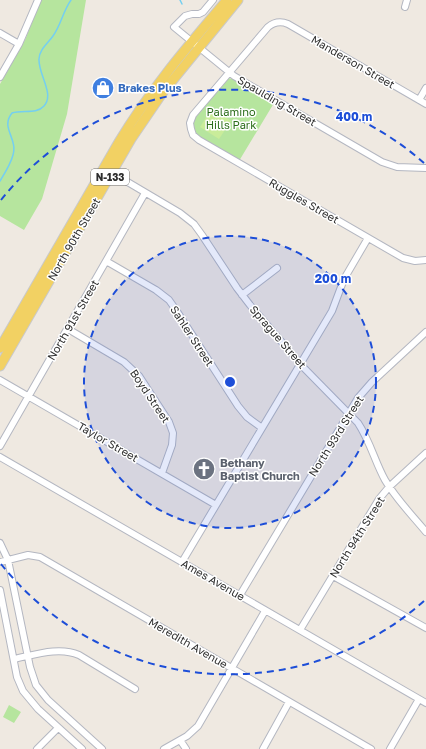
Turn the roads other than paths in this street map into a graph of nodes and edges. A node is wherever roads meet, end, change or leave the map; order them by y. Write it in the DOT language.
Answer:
graph roads {
  1 [pos="38,0"];
  2 [pos="213,0"];
  3 [pos="227,0"];
  4 [pos="238,0"];
  5 [pos="407,0"];
  6 [pos="405,7"];
  7 [pos="0,33"];
  8 [pos="19,44"];
  9 [pos="195,45"];
  10 [pos="229,73"];
  11 [pos="0,77"];
  12 [pos="426,88"];
  13 [pos="419,100"];
  14 [pos="426,104"];
  15 [pos="426,168"];
  16 [pos="108,171"];
  17 [pos="145,193"];
  18 [pos="368,238"];
  19 [pos="426,260"];
  20 [pos="106,261"];
  21 [pos="277,268"];
  22 [pos="242,295"];
  23 [pos="68,329"];
  24 [pos="426,332"];
  25 [pos="0,348"];
  26 [pos="301,363"];
  27 [pos="0,366"];
  28 [pos="0,380"];
  29 [pos="28,396"];
  30 [pos="349,413"];
  31 [pos="262,428"];
  32 [pos="0,446"];
  33 [pos="426,453"];
  34 [pos="0,457"];
  35 [pos="162,473"];
  36 [pos="389,487"];
  37 [pos="216,505"];
  38 [pos="426,532"];
  39 [pos="0,543"];
  40 [pos="8,560"];
  41 [pos="0,562"];
  42 [pos="182,562"];
  43 [pos="333,576"];
  44 [pos="0,590"];
  45 [pos="240,595"];
  46 [pos="265,611"];
  47 [pos="426,628"];
  48 [pos="300,630"];
  49 [pos="27,656"];
  50 [pos="14,659"];
  51 [pos="232,668"];
  52 [pos="135,689"];
  53 [pos="419,699"];
  54 [pos="289,702"];
  55 [pos="426,703"];
  56 [pos="58,728"];
  57 [pos="180,740"];
  58 [pos="37,749"];
  59 [pos="82,749"];
  60 [pos="102,749"];
  61 [pos="164,749"];
  62 [pos="186,749"];
  63 [pos="263,749"];
  64 [pos="371,749"];
  65 [pos="390,749"];
  1 -- 8 [label="street"];
  2 -- 9 [label="street, Spaulding Street"];
  3 -- 9 [label="main road, North 90th Street / N-133"];
  4 -- 9 [label="main road, North 90th Street / N-133"];
  5 -- 6 [label="street"];
  7 -- 8 [label="street"];
  8 -- 11 [label="street"];
  9 -- 10 [label="street, Spaulding Street"];
  9 -- 16 [label="main road, North 90th Street / N-133"];
  10 -- 13 [label="street, Manderson Street"];
  10 -- 15 [label="street, Spaulding Street"];
  10 -- 18 [label="street, Ruggles Street"];
  12 -- 13 [label="street"];
  13 -- 14 [label="street, Manderson Street"];
  16 -- 17 [label="street, Sprague Street"];
  16 -- 25 [label="main road, North 90th Street / N-133"];
  16 -- 27 [label="main road, North 90th Street / N-133"];
  17 -- 20 [label="street, North 91st Street"];
  17 -- 22 [label="street, Sprague Street"];
  18 -- 19 [label="street, Ruggles Street"];
  18 -- 26 [label="street"];
  20 -- 23 [label="street, North 91st Street"];
  20 -- 31 [label="street, Sahler Street"];
  21 -- 22 [label="street"];
  22 -- 26 [label="street, Sprague Street"];
  23 -- 29 [label="street, North 91st Street"];
  23 -- 35 [label="street, Boyd Street"];
  24 -- 30 [label="street, North 93rd Street"];
  26 -- 30 [label="street, Sprague Street"];
  26 -- 31 [label="street"];
  28 -- 29 [label="street, Taylor Street"];
  29 -- 32 [label="street, North 91st Street"];
  29 -- 35 [label="street, Taylor Street"];
  30 -- 36 [label="street, Sprague Street"];
  30 -- 45 [label="street, North 93rd Street"];
  31 -- 37 [label="street"];
  33 -- 36 [label="street, North 94th Street"];
  34 -- 42 [label="street, Ames Avenue"];
  35 -- 37 [label="street, Taylor Street"];
  36 -- 38 [label="street, Sprague Street"];
  36 -- 43 [label="street, North 94th Street"];
  37 -- 42 [label="street"];
  39 -- 40 [label="street"];
  40 -- 41 [label="street, Meredith Avenue"];
  40 -- 49 [label="street"];
  40 -- 51 [label="street, Meredith Avenue"];
  42 -- 45 [label="street, Ames Avenue"];
  43 -- 47 [label="street"];
  43 -- 48 [label="street, North 94th Street"];
  44 -- 50 [label="street"];
  45 -- 46 [label="street, Ames Avenue"];
  46 -- 48 [label="street, Ames Avenue"];
  46 -- 51 [label="street"];
  48 -- 53 [label="street, Ames Avenue"];
  49 -- 50 [label="street"];
  49 -- 52 [label="street"];
  49 -- 60 [label="street"];
  50 -- 56 [label="street"];
  51 -- 54 [label="street, Meredith Avenue"];
  51 -- 57 [label="street"];
  53 -- 55 [label="street, Ames Avenue"];
  53 -- 65 [label="street"];
  54 -- 63 [label="street"];
  54 -- 64 [label="street, Meredith Avenue"];
  56 -- 58 [label="street"];
  56 -- 59 [label="street"];
  57 -- 61 [label="street"];
  57 -- 62 [label="street"];
}
